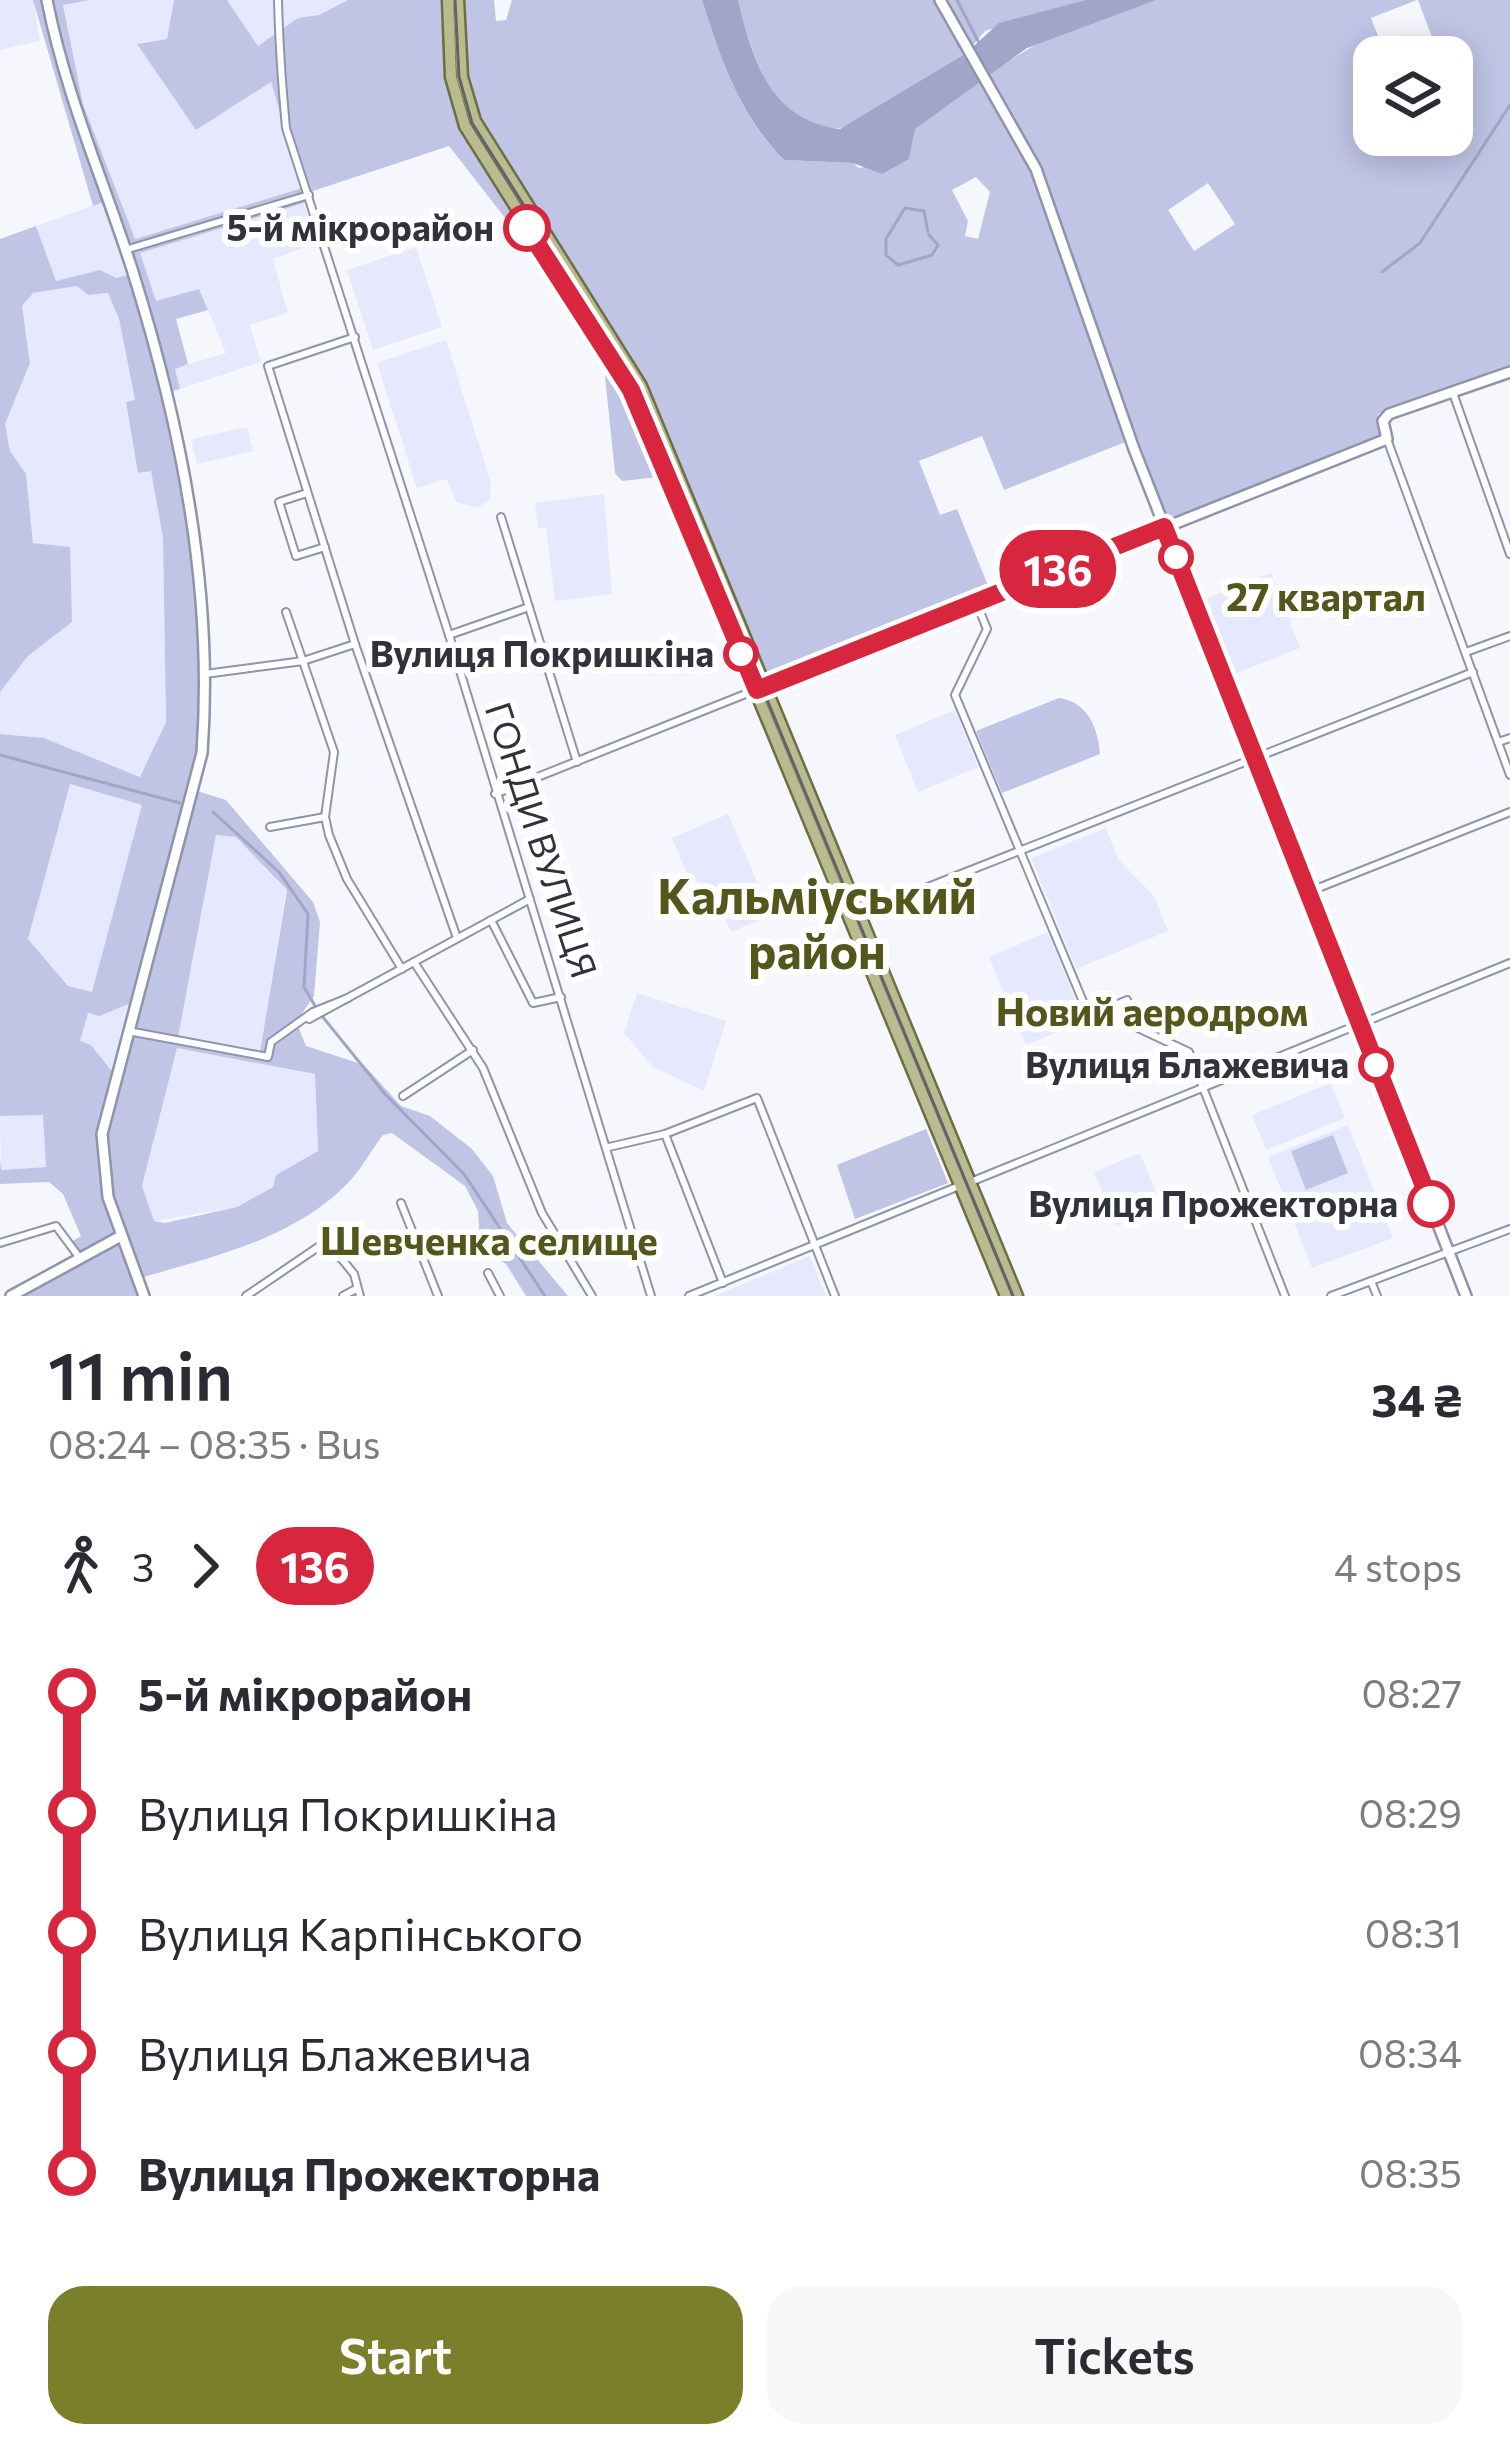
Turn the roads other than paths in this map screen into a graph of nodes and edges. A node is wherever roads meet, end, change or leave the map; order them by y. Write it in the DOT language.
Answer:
graph roads {
  1 [pos="47,0"];
  2 [pos="278,0"];
  3 [pos="448,0"];
  4 [pos="458,0"];
  5 [pos="940,0"];
  6 [pos="309,195"];
  7 [pos="125,250"];
  8 [pos="356,337"];
  9 [pos="1510,372"];
  10 [pos="1452,389"];
  11 [pos="1387,439"];
  12 [pos="308,493"];
  13 [pos="501,518"];
  14 [pos="1164,527"];
  15 [pos="325,547"];
  16 [pos="1510,554"];
  17 [pos="976,602"];
  18 [pos="529,607"];
  19 [pos="286,611"];
  20 [pos="449,635"];
  21 [pos="1510,636"];
  22 [pos="355,644"];
  23 [pos="1466,652"];
  24 [pos="303,661"];
  25 [pos="1473,672"];
  26 [pos="205,674"];
  27 [pos="762,688"];
  28 [pos="1510,738"];
  29 [pos="1498,742"];
  30 [pos="1255,757"];
  31 [pos="577,762"];
  32 [pos="1510,775"];
  33 [pos="495,794"];
  34 [pos="1510,812"];
  35 [pos="325,817"];
  36 [pos="269,826"];
  37 [pos="1022,850"];
  38 [pos="1308,892"];
  39 [pos="530,899"];
  40 [pos="857,915"];
  41 [pos="491,920"];
  42 [pos="457,938"];
  43 [pos="414,962"];
  44 [pos="1510,963"];
  45 [pos="402,968"];
  46 [pos="562,997"];
  47 [pos="1360,1025"];
  48 [pos="128,1031"];
  49 [pos="473,1050"];
  50 [pos="1203,1088"];
  51 [pos="403,1096"];
  52 [pos="665,1134"];
  53 [pos="609,1147"];
  54 [pos="968,1183"];
  55 [pos="401,1203"];
  56 [pos="1510,1229"];
  57 [pos="121,1235"];
  58 [pos="0,1243"];
  59 [pos="814,1246"];
  60 [pos="1450,1252"];
  61 [pos="80,1258"];
  62 [pos="488,1273"];
  63 [pos="1371,1281"];
  64 [pos="723,1283"];
  65 [pos="358,1292"];
  66 [pos="10,1296"];
  67 [pos="144,1296"];
  68 [pos="246,1296"];
  69 [pos="343,1296"];
  70 [pos="438,1296"];
  71 [pos="500,1296"];
  72 [pos="592,1296"];
  73 [pos="651,1296"];
  74 [pos="689,1296"];
  75 [pos="835,1296"];
  76 [pos="1006,1296"];
  77 [pos="1017,1296"];
  78 [pos="1286,1296"];
  79 [pos="1331,1296"];
  80 [pos="1377,1296"];
  81 [pos="1466,1296"];
  1 -- 7 [label="street"];
  2 -- 6 [label="street, ГОНДИ ВУЛИЦЯ"];
  3 -- 27 [label="main road"];
  4 -- 27 [label="main road"];
  5 -- 14 [label="street"];
  6 -- 7 [label="street"];
  6 -- 8 [label="street, ГОНДИ ВУЛИЦЯ"];
  7 -- 26 [label="street"];
  8 -- 12 [label="street"];
  8 -- 20 [label="street, ГОНДИ ВУЛИЦЯ"];
  9 -- 10 [label="street"];
  10 -- 11 [label="street"];
  10 -- 16 [label="street"];
  11 -- 14 [label="street"];
  11 -- 23 [label="street"];
  12 -- 15 [label="street"];
  12 -- 15 [label="street"];
  13 -- 18 [label="street"];
  14 -- 17 [label="street"];
  14 -- 30 [label="street"];
  15 -- 22 [label="street"];
  17 -- 27 [label="street"];
  17 -- 37 [label="street"];
  18 -- 20 [label="street"];
  18 -- 31 [label="street"];
  19 -- 24 [label="street"];
  20 -- 33 [label="street, ГОНДИ ВУЛИЦЯ"];
  21 -- 23 [label="street"];
  22 -- 24 [label="street"];
  22 -- 42 [label="street"];
  23 -- 25 [label="street"];
  24 -- 26 [label="street"];
  24 -- 35 [label="street"];
  25 -- 29 [label="street"];
  25 -- 30 [label="street"];
  26 -- 48 [label="street"];
  27 -- 31 [label="street"];
  27 -- 40 [label="main road"];
  28 -- 29 [label="street"];
  29 -- 32 [label="street"];
  30 -- 37 [label="street"];
  30 -- 38 [label="street"];
  31 -- 33 [label="street"];
  33 -- 39 [label="street, ГОНДИ ВУЛИЦЯ"];
  34 -- 38 [label="street"];
  35 -- 36 [label="street"];
  35 -- 45 [label="street"];
  37 -- 40 [label="street"];
  37 -- 50 [label="street"];
  38 -- 47 [label="street"];
  39 -- 41 [label="street"];
  39 -- 46 [label="street, ГОНДИ ВУЛИЦЯ"];
  40 -- 54 [label="main road"];
  41 -- 42 [label="street"];
  41 -- 46 [label="street"];
  42 -- 43 [label="street"];
  43 -- 45 [label="street"];
  43 -- 49 [label="street"];
  44 -- 47 [label="street"];
  45 -- 48 [label="street"];
  46 -- 53 [label="street, ГОНДИ ВУЛИЦЯ"];
  47 -- 50 [label="street"];
  47 -- 60 [label="street"];
  48 -- 57 [label="street"];
  49 -- 51 [label="street"];
  49 -- 72 [label="street"];
  50 -- 54 [label="street"];
  50 -- 78 [label="street"];
  52 -- 53 [label="street"];
  52 -- 59 [label="street"];
  52 -- 64 [label="street"];
  53 -- 73 [label="street, ГОНДИ ВУЛИЦЯ"];
  54 -- 59 [label="street"];
  54 -- 76 [label="main road"];
  54 -- 77 [label="main road"];
  55 -- 70 [label="street"];
  56 -- 60 [label="street"];
  57 -- 61 [label="street"];
  57 -- 67 [label="street"];
  58 -- 61 [label="street"];
  59 -- 64 [label="street"];
  59 -- 75 [label="street"];
  60 -- 63 [label="street"];
  60 -- 81 [label="street"];
  61 -- 66 [label="street"];
  62 -- 71 [label="street"];
  63 -- 79 [label="street"];
  63 -- 80 [label="street"];
  64 -- 74 [label="street"];
  65 -- 68 [label="street"];
  65 -- 69 [label="street"];
}
